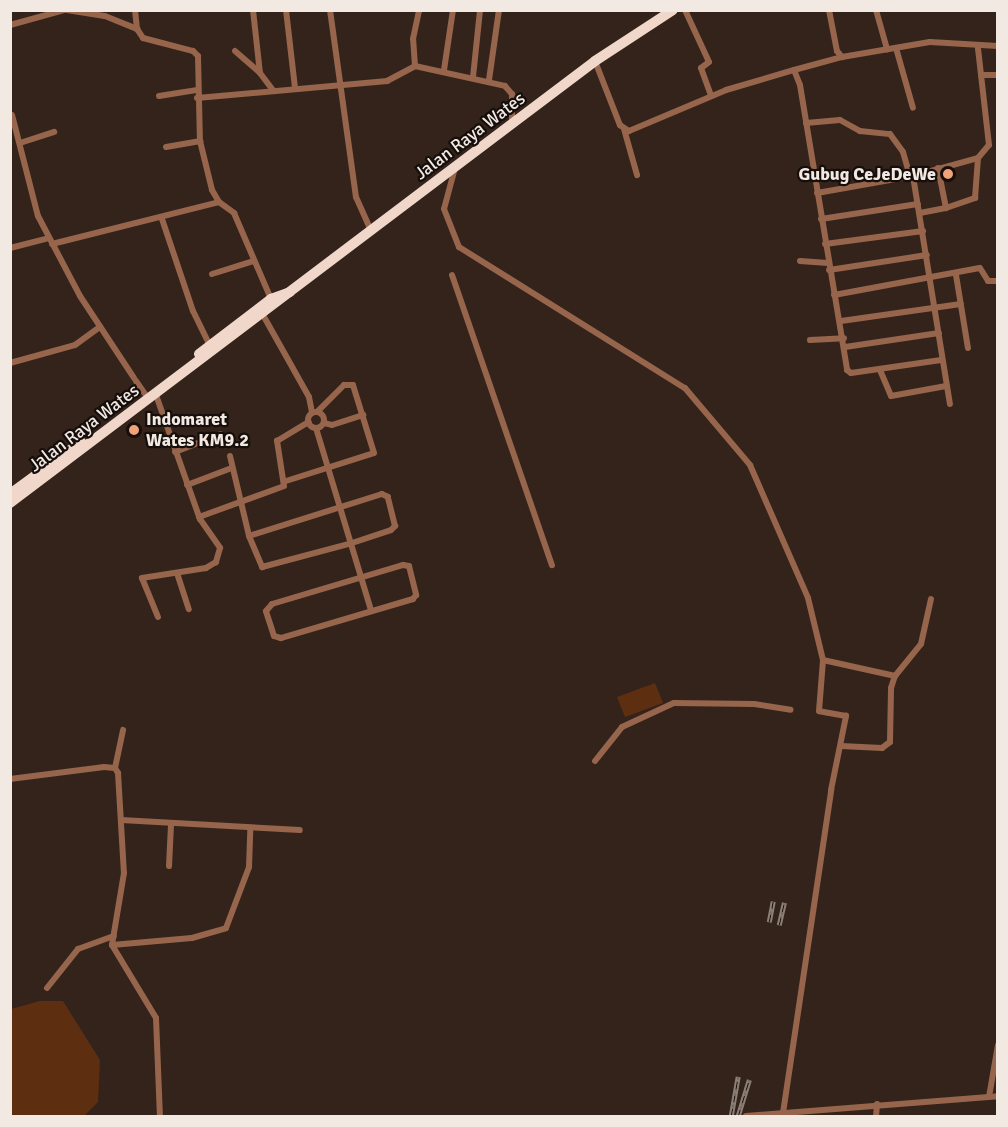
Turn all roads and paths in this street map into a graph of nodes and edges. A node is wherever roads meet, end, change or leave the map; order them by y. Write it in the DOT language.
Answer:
graph roads {
  1 [pos="66,10"];
  2 [pos="135,10"];
  3 [pos="253,10"];
  4 [pos="286,10"];
  5 [pos="330,10"];
  6 [pos="419,10"];
  7 [pos="453,10"];
  8 [pos="480,10"];
  9 [pos="499,10"];
  10 [pos="673,10"];
  11 [pos="685,10"];
  12 [pos="829,10"];
  13 [pos="876,10"];
  14 [pos="10,25"];
  15 [pos="137,29"];
  16 [pos="998,46"];
  17 [pos="896,48"];
  18 [pos="978,48"];
  19 [pos="887,49"];
  20 [pos="235,51"];
  21 [pos="842,57"];
  22 [pos="595,61"];
  23 [pos="415,66"];
  24 [pos="444,70"];
  25 [pos="794,70"];
  26 [pos="260,73"];
  27 [pos="981,75"];
  28 [pos="998,75"];
  29 [pos="473,77"];
  30 [pos="489,80"];
  31 [pos="341,87"];
  32 [pos="295,88"];
  33 [pos="273,90"];
  34 [pos="198,94"];
  35 [pos="711,95"];
  36 [pos="159,96"];
  37 [pos="913,108"];
  38 [pos="11,113"];
  39 [pos="806,123"];
  40 [pos="512,126"];
  41 [pos="624,129"];
  42 [pos="54,132"];
  43 [pos="200,141"];
  44 [pos="20,143"];
  45 [pos="166,147"];
  46 [pos="978,158"];
  47 [pos="455,168"];
  48 [pos="938,168"];
  49 [pos="637,175"];
  50 [pos="912,176"];
  51 [pos="816,193"];
  52 [pos="219,202"];
  53 [pos="918,204"];
  54 [pos="946,208"];
  55 [pos="920,213"];
  56 [pos="162,219"];
  57 [pos="821,219"];
  58 [pos="371,231"];
  59 [pos="923,231"];
  60 [pos="50,241"];
  61 [pos="825,244"];
  62 [pos="10,248"];
  63 [pos="927,255"];
  64 [pos="254,261"];
  65 [pos="800,261"];
  66 [pos="828,266"];
  67 [pos="212,274"];
  68 [pos="452,275"];
  69 [pos="956,275"];
  70 [pos="932,280"];
  71 [pos="998,281"];
  72 [pos="290,292"];
  73 [pos="834,295"];
  74 [pos="271,299"];
  75 [pos="961,304"];
  76 [pos="936,309"];
  77 [pos="263,315"];
  78 [pos="841,321"];
  79 [pos="100,327"];
  80 [pos="939,333"];
  81 [pos="844,338"];
  82 [pos="810,340"];
  83 [pos="210,346"];
  84 [pos="845,347"];
  85 [pos="968,348"];
  86 [pos="941,360"];
  87 [pos="10,363"];
  88 [pos="880,370"];
  89 [pos="946,386"];
  90 [pos="150,395"];
  91 [pos="950,404"];
  92 [pos="315,412"];
  93 [pos="363,415"];
  94 [pos="309,422"];
  95 [pos="324,423"];
  96 [pos="316,428"];
  97 [pos="221,434"];
  98 [pos="176,452"];
  99 [pos="230,456"];
  100 [pos="330,467"];
  101 [pos="229,469"];
  102 [pos="286,481"];
  103 [pos="187,485"];
  104 [pos="10,494"];
  105 [pos="240,501"];
  106 [pos="10,503"];
  107 [pos="342,505"];
  108 [pos="199,517"];
  109 [pos="249,536"];
  110 [pos="352,543"];
  111 [pos="552,565"];
  112 [pos="177,573"];
  113 [pos="361,577"];
  114 [pos="931,599"];
  115 [pos="189,609"];
  116 [pos="371,610"];
  117 [pos="158,617"];
  118 [pos="823,660"];
  119 [pos="895,676"];
  120 [pos="791,710"];
  121 [pos="123,730"];
  122 [pos="841,746"];
  123 [pos="595,760"];
  124 [pos="115,768"];
  125 [pos="10,779"];
  126 [pos="121,820"];
  127 [pos="171,825"];
  128 [pos="250,829"];
  129 [pos="300,830"];
  130 [pos="169,866"];
  131 [pos="114,936"];
  132 [pos="112,945"];
  133 [pos="47,988"];
  134 [pos="998,1045"];
  135 [pos="989,1096"];
  136 [pos="998,1096"];
  137 [pos="877,1104"];
  138 [pos="783,1110"];
  139 [pos="160,1116"];
  140 [pos="746,1116"];
  141 [pos="876,1116"];
  1 -- 14 [label="street"];
  1 -- 15 [label="street"];
  2 -- 15 [label="street"];
  3 -- 26 [label="street"];
  4 -- 32 [label="street"];
  5 -- 31 [label="street"];
  6 -- 23 [label="street"];
  7 -- 24 [label="street"];
  8 -- 29 [label="street"];
  9 -- 30 [label="street"];
  10 -- 22 [label="highway, Jalan Raya Wates"];
  11 -- 35 [label="street"];
  12 -- 21 [label="street"];
  13 -- 19 [label="street"];
  15 -- 34 [label="street"];
  16 -- 18 [label="street"];
  17 -- 18 [label="street"];
  17 -- 19 [label="street"];
  17 -- 37 [label="street"];
  18 -- 27 [label="street"];
  19 -- 21 [label="street"];
  20 -- 26 [label="street"];
  21 -- 25 [label="street"];
  22 -- 40 [label="highway, Jalan Raya Wates"];
  22 -- 41 [label="street"];
  23 -- 24 [label="street"];
  23 -- 31 [label="street"];
  24 -- 29 [label="street"];
  25 -- 35 [label="street"];
  25 -- 39 [label="street"];
  26 -- 33 [label="street"];
  27 -- 28 [label="street"];
  27 -- 46 [label="street"];
  29 -- 30 [label="street"];
  30 -- 40 [label="street"];
  31 -- 32 [label="street"];
  31 -- 58 [label="street"];
  32 -- 33 [label="street"];
  33 -- 34 [label="street"];
  34 -- 36 [label="street"];
  34 -- 43 [label="street"];
  35 -- 41 [label="street"];
  38 -- 44 [label="street"];
  39 -- 50 [label="street"];
  39 -- 51 [label="street"];
  40 -- 47 [label="highway, Jalan Raya Wates"];
  41 -- 49 [label="street"];
  42 -- 44 [label="street"];
  43 -- 45 [label="street"];
  43 -- 52 [label="street"];
  44 -- 60 [label="street"];
  46 -- 48 [label="street"];
  46 -- 54 [label="street"];
  47 -- 58 [label="highway, Jalan Raya Wates"];
  47 -- 118 [label="street"];
  48 -- 50 [label="street"];
  48 -- 54 [label="street"];
  50 -- 51 [label="street"];
  50 -- 53 [label="street"];
  51 -- 57 [label="street"];
  52 -- 56 [label="street"];
  52 -- 64 [label="street"];
  53 -- 55 [label="street"];
  53 -- 57 [label="street"];
  54 -- 55 [label="street"];
  55 -- 59 [label="street"];
  56 -- 60 [label="street"];
  56 -- 83 [label="street"];
  57 -- 61 [label="street"];
  58 -- 72 [label="highway, Jalan Raya Wates"];
  59 -- 61 [label="street"];
  59 -- 63 [label="street"];
  60 -- 62 [label="street"];
  60 -- 79 [label="street"];
  61 -- 66 [label="street"];
  63 -- 66 [label="street"];
  63 -- 70 [label="street"];
  64 -- 67 [label="street"];
  64 -- 74 [label="street"];
  65 -- 66 [label="street"];
  66 -- 73 [label="street"];
  68 -- 111 [label="street"];
  69 -- 70 [label="street"];
  69 -- 71 [label="street"];
  69 -- 75 [label="street"];
  70 -- 73 [label="street"];
  70 -- 76 [label="street"];
  72 -- 74 [label="highway, Jalan Raya Wates"];
  72 -- 77 [label="highway, Jalan Raya Wates"];
  73 -- 78 [label="street"];
  74 -- 83 [label="highway, Jalan Raya Wates"];
  75 -- 76 [label="street"];
  75 -- 85 [label="street"];
  76 -- 78 [label="street"];
  76 -- 80 [label="street"];
  77 -- 90 [label="highway, Jalan Raya Wates"];
  77 -- 92 [label="street"];
  78 -- 81 [label="street"];
  79 -- 87 [label="street"];
  79 -- 90 [label="street"];
  80 -- 84 [label="street"];
  80 -- 86 [label="street"];
  81 -- 82 [label="street"];
  81 -- 84 [label="street"];
  83 -- 90 [label="highway, Jalan Raya Wates"];
  84 -- 88 [label="street"];
  86 -- 88 [label="street"];
  86 -- 89 [label="street"];
  88 -- 89 [label="street"];
  89 -- 91 [label="street"];
  90 -- 98 [label="street"];
  90 -- 104 [label="highway, Jalan Raya Wates"];
  90 -- 106 [label="highway, Jalan Raya Wates"];
  92 -- 93 [label="street"];
  92 -- 94 [label="street"];
  92 -- 95 [label="street"];
  93 -- 95 [label="street"];
  93 -- 100 [label="street"];
  94 -- 96 [label="street"];
  94 -- 102 [label="street"];
  95 -- 96 [label="street"];
  96 -- 100 [label="street"];
  97 -- 98 [label="street"];
  98 -- 103 [label="street"];
  99 -- 105 [label="street"];
  100 -- 102 [label="street"];
  100 -- 107 [label="street"];
  101 -- 103 [label="street"];
  102 -- 105 [label="street"];
  103 -- 108 [label="street"];
  105 -- 108 [label="street"];
  105 -- 109 [label="street"];
  107 -- 109 [label="street"];
  107 -- 110 [label="street"];
  107 -- 110 [label="street"];
  108 -- 112 [label="street"];
  109 -- 110 [label="street"];
  110 -- 113 [label="street"];
  112 -- 115 [label="street"];
  112 -- 117 [label="street"];
  113 -- 116 [label="street"];
  113 -- 116 [label="street"];
  113 -- 116 [label="street"];
  114 -- 119 [label="street"];
  118 -- 119 [label="street"];
  118 -- 122 [label="street"];
  119 -- 122 [label="street"];
  120 -- 123 [label="street"];
  121 -- 124 [label="street"];
  122 -- 138 [label="street"];
  124 -- 125 [label="street"];
  124 -- 126 [label="street"];
  126 -- 127 [label="street"];
  126 -- 131 [label="street"];
  127 -- 128 [label="street"];
  127 -- 130 [label="street"];
  128 -- 129 [label="street"];
  128 -- 132 [label="street"];
  131 -- 132 [label="street"];
  131 -- 133 [label="street"];
  132 -- 139 [label="street"];
  134 -- 135 [label="street"];
  135 -- 136 [label="street"];
  135 -- 137 [label="street"];
  137 -- 138 [label="street"];
  137 -- 141 [label="street"];
  138 -- 140 [label="street"];
}
